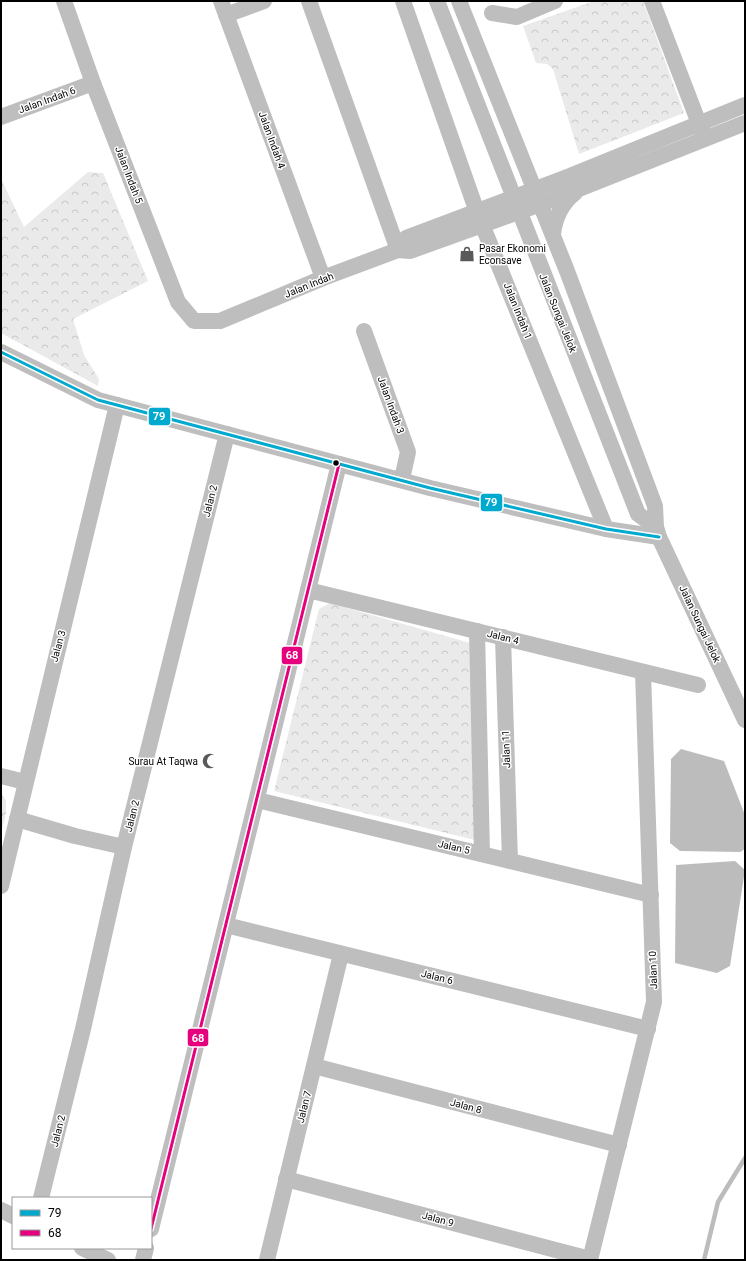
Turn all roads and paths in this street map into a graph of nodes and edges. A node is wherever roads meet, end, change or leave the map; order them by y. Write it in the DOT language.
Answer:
graph roads {
  1 [pos="64,1"];
  2 [pos="264,1"];
  3 [pos="309,1"];
  4 [pos="403,1"];
  5 [pos="437,1"];
  6 [pos="459,1"];
  7 [pos="555,1"];
  8 [pos="652,1"];
  9 [pos="224,8"];
  10 [pos="492,13"];
  11 [pos="93,83"];
  12 [pos="745,105"];
  13 [pos="1,117"];
  14 [pos="745,123"];
  15 [pos="699,124"];
  16 [pos="704,139"];
  17 [pos="614,158"];
  18 [pos="526,166"];
  19 [pos="620,173"];
  20 [pos="570,176"];
  21 [pos="506,179"];
  22 [pos="581,188"];
  23 [pos="535,189"];
  24 [pos="541,204"];
  25 [pos="516,205"];
  26 [pos="485,217"];
  27 [pos="553,234"];
  28 [pos="529,237"];
  29 [pos="398,250"];
  30 [pos="323,278"];
  31 [pos="220,321"];
  32 [pos="364,331"];
  33 [pos="1,352"];
  34 [pos="117,405"];
  35 [pos="227,434"];
  36 [pos="339,464"];
  37 [pos="402,479"];
  38 [pos="606,529"];
  39 [pos="657,532"];
  40 [pos="308,590"];
  41 [pos="477,631"];
  42 [pos="502,637"];
  43 [pos="643,672"];
  44 [pos="698,685"];
  45 [pos="745,720"];
  46 [pos="1,776"];
  47 [pos="25,782"];
  48 [pos="257,800"];
  49 [pos="17,819"];
  50 [pos="124,847"];
  51 [pos="482,854"];
  52 [pos="510,861"];
  53 [pos="1,886"];
  54 [pos="651,895"];
  55 [pos="226,925"];
  56 [pos="341,954"];
  57 [pos="648,1029"];
  58 [pos="314,1066"];
  59 [pos="619,1145"];
  60 [pos="286,1179"];
  61 [pos="41,1197"];
  62 [pos="1,1210"];
  63 [pos="12,1216"];
  64 [pos="152,1225"];
  65 [pos="84,1249"];
  66 [pos="146,1249"];
  67 [pos="108,1260"];
  68 [pos="143,1260"];
  69 [pos="267,1260"];
  70 [pos="590,1260"];
  1 -- 11 [label="street, Jalan Indah 5"];
  2 -- 9 [label="street"];
  3 -- 29 [label="street"];
  4 -- 26 [label="street, Jalan Indah 1"];
  5 -- 21 [label="street, Jalan Sungai Jelok"];
  6 -- 18 [label="street, Jalan Sungai Jelok"];
  7 -- 10 [label="street"];
  8 -- 15 [label="street"];
  9 -- 30 [label="street, Jalan Indah 4"];
  11 -- 13 [label="street, Jalan Indah 6"];
  11 -- 31 [label="street, Jalan Indah 5"];
  12 -- 15 [label="street"];
  14 -- 16 [label="street"];
  15 -- 16 [label="street"];
  15 -- 17 [label="street"];
  16 -- 19 [label="street"];
  17 -- 19 [label="street"];
  17 -- 20 [label="street"];
  18 -- 20 [label="street"];
  18 -- 23 [label="street, Jalan Sungai Jelok"];
  19 -- 22 [label="street"];
  20 -- 23 [label="street"];
  21 -- 25 [label="street, Jalan Sungai Jelok"];
  21 -- 26 [label="street"];
  22 -- 24 [label="street"];
  22 -- 27 [label="street"];
  23 -- 24 [label="street, Jalan Sungai Jelok"];
  23 -- 25 [label="street"];
  24 -- 25 [label="street"];
  24 -- 27 [label="street, Jalan Sungai Jelok"];
  25 -- 26 [label="street, Jalan Indah"];
  25 -- 28 [label="street, Jalan Sungai Jelok"];
  26 -- 28 [label="street"];
  26 -- 29 [label="street, Jalan Indah"];
  26 -- 38 [label="street, Jalan Indah 1"];
  27 -- 39 [label="street, Jalan Sungai Jelok"];
  28 -- 39 [label="street, Jalan Sungai Jelok"];
  29 -- 30 [label="street, Jalan Indah"];
  30 -- 31 [label="street, Jalan Indah"];
  32 -- 37 [label="street, Jalan Indah 3"];
  33 -- 34 [label="street"];
  34 -- 35 [label="street"];
  34 -- 47 [label="street, Jalan 3"];
  35 -- 36 [label="street"];
  35 -- 50 [label="street, Jalan 2"];
  36 -- 37 [label="street"];
  36 -- 40 [label="street"];
  37 -- 38 [label="street"];
  38 -- 39 [label="street"];
  39 -- 45 [label="street, Jalan Sungai Jelok"];
  40 -- 41 [label="street, Jalan 4"];
  40 -- 48 [label="street"];
  41 -- 42 [label="street, Jalan 4"];
  41 -- 51 [label="street"];
  42 -- 43 [label="street, Jalan 4"];
  42 -- 52 [label="street, Jalan 11"];
  43 -- 44 [label="street, Jalan 4"];
  43 -- 54 [label="street, Jalan 10"];
  46 -- 47 [label="street"];
  47 -- 49 [label="street, Jalan 3"];
  48 -- 51 [label="street, Jalan 5"];
  48 -- 55 [label="street"];
  49 -- 50 [label="street"];
  49 -- 53 [label="street, Jalan 3"];
  50 -- 61 [label="street, Jalan 2"];
  51 -- 52 [label="street, Jalan 5"];
  52 -- 54 [label="street, Jalan 5"];
  54 -- 57 [label="street, Jalan 10"];
  55 -- 56 [label="street, Jalan 6"];
  55 -- 64 [label="street"];
  56 -- 57 [label="street, Jalan 6"];
  56 -- 58 [label="street, Jalan 7"];
  57 -- 59 [label="street, Jalan 10"];
  58 -- 59 [label="street, Jalan 8"];
  58 -- 60 [label="street, Jalan 7"];
  59 -- 70 [label="street, Jalan 10"];
  60 -- 69 [label="street, Jalan 7"];
  60 -- 70 [label="street, Jalan 9"];
  62 -- 63 [label="street"];
  65 -- 67 [label="street"];
  66 -- 68 [label="street"];
}
